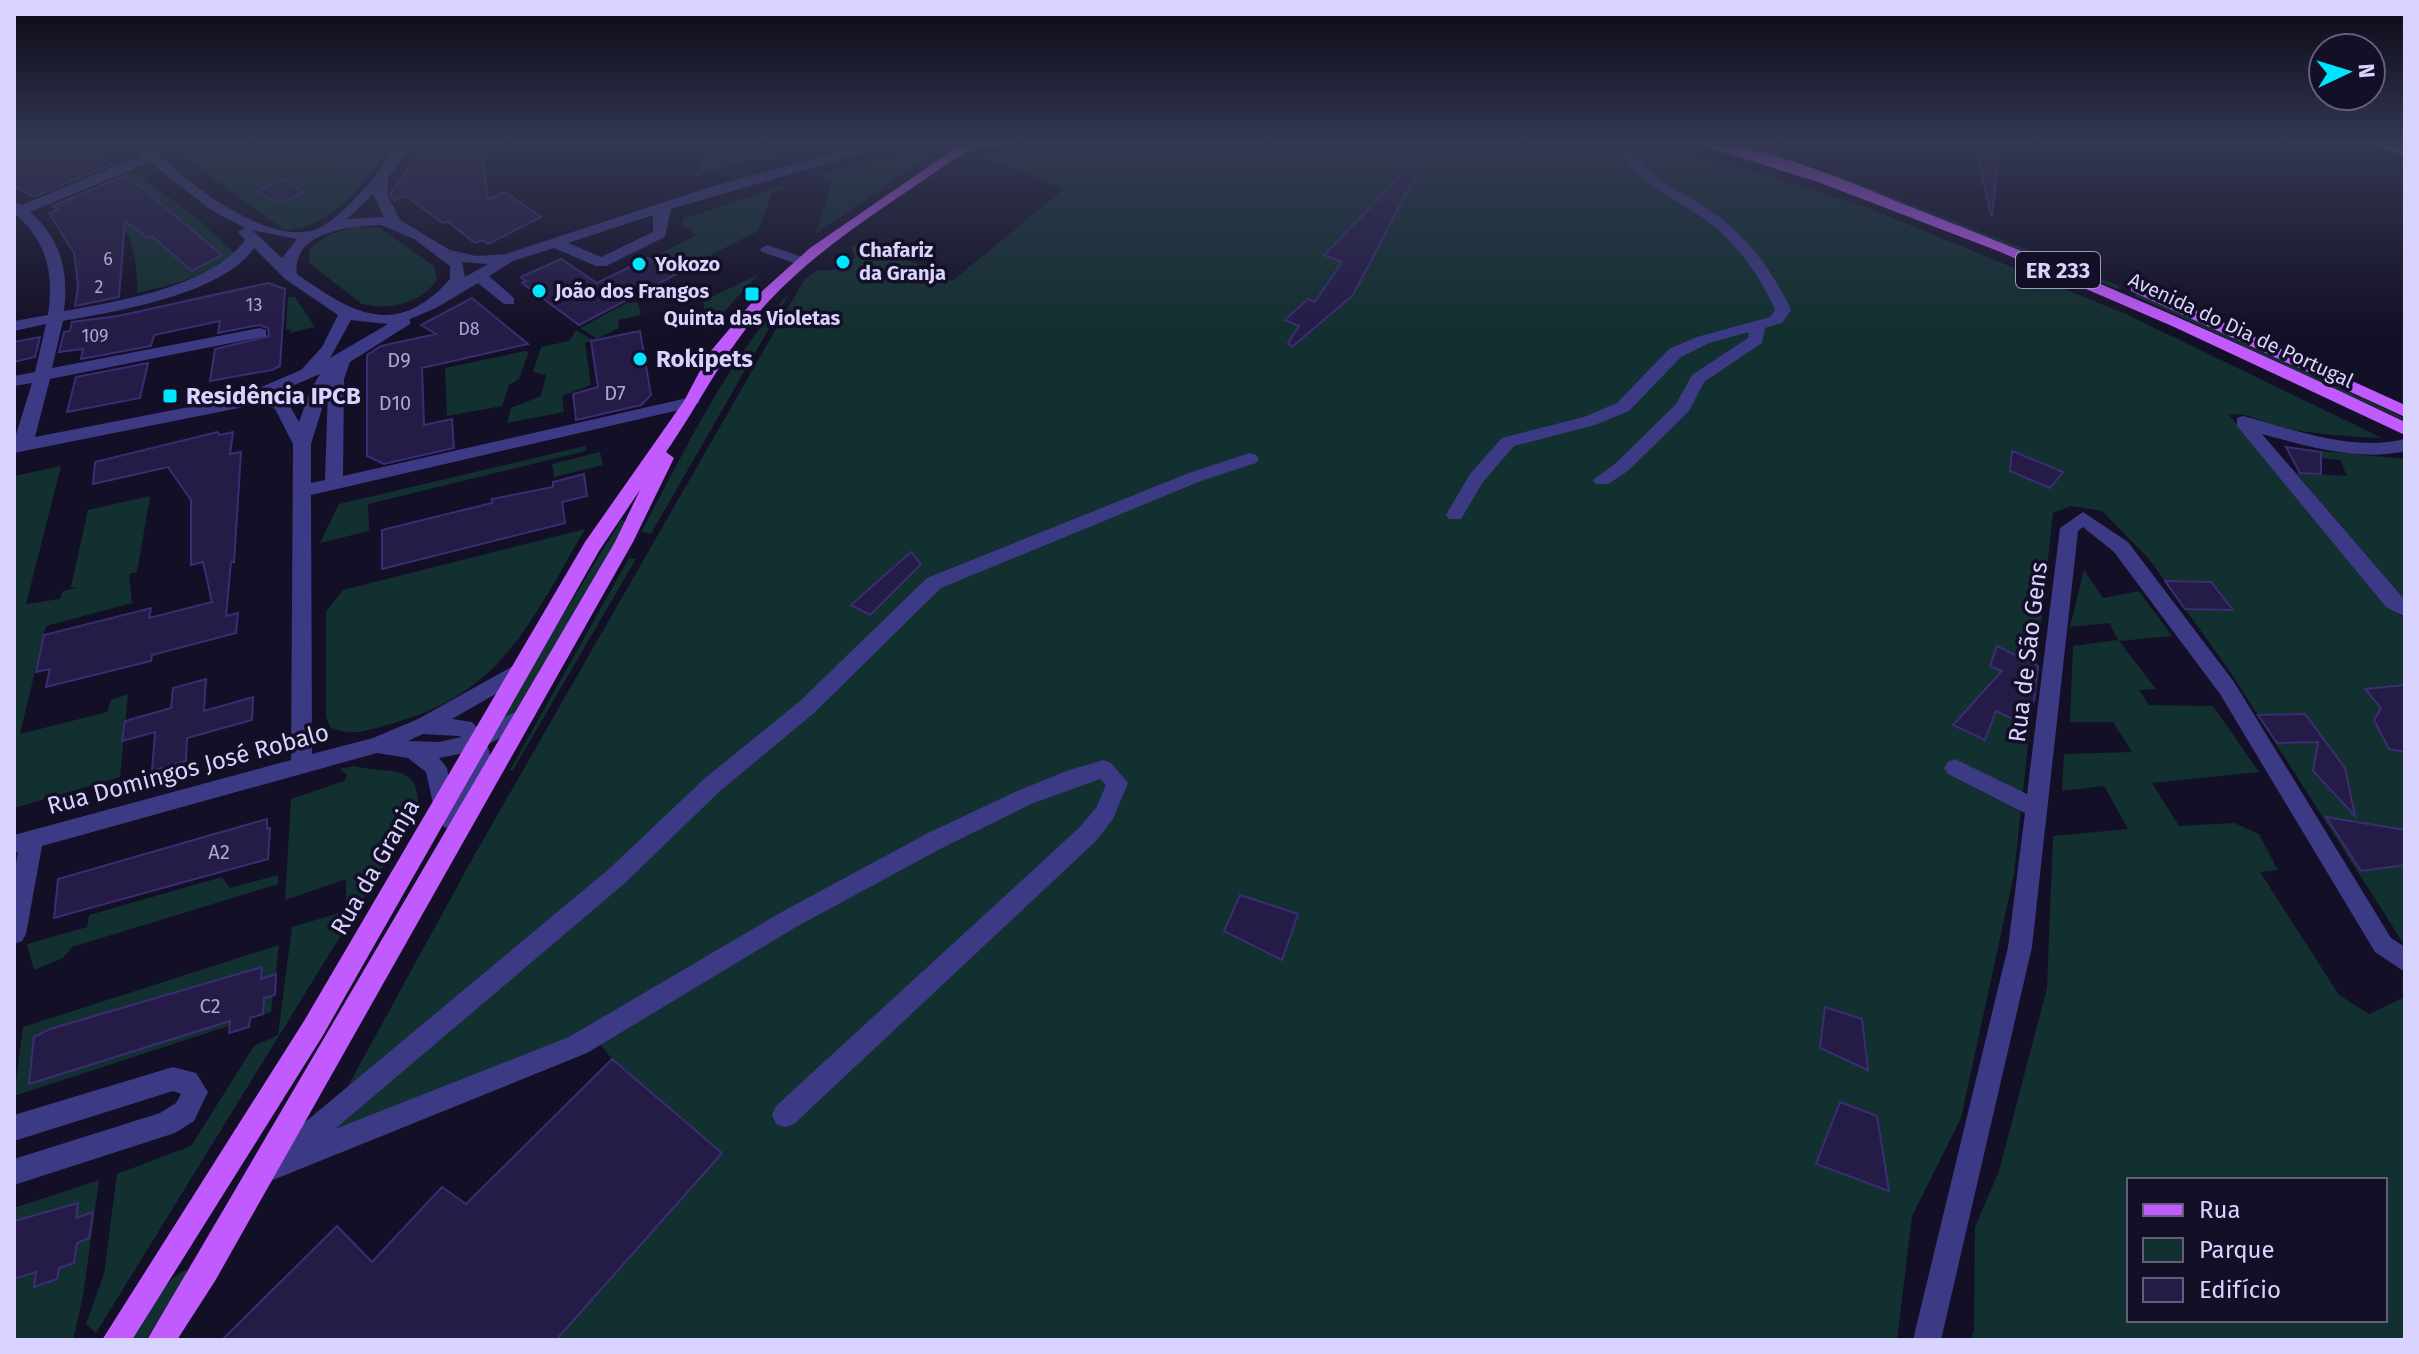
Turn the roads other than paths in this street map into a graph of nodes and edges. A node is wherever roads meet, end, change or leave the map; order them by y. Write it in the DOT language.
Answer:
graph roads {
  1 [pos="214,205"];
  2 [pos="351,205"];
  3 [pos="385,205"];
  4 [pos="878,205"];
  5 [pos="1691,205"];
  6 [pos="1895,205"];
  7 [pos="1928,205"];
  8 [pos="665,206"];
  9 [pos="17,208"];
  10 [pos="237,223"];
  11 [pos="394,223"];
  12 [pos="322,231"];
  13 [pos="252,241"];
  14 [pos="554,242"];
  15 [pos="767,249"];
  16 [pos="442,253"];
  17 [pos="508,258"];
  18 [pos="803,262"];
  19 [pos="284,268"];
  20 [pos="220,272"];
  21 [pos="480,276"];
  22 [pos="441,299"];
  23 [pos="509,301"];
  24 [pos="421,310"];
  25 [pos="346,315"];
  26 [pos="58,317"];
  27 [pos="14,326"];
  28 [pos="1757,327"];
  29 [pos="260,333"];
  30 [pos="344,358"];
  31 [pos="42,376"];
  32 [pos="14,381"];
  33 [pos="289,384"];
  34 [pos="257,396"];
  35 [pos="686,411"];
  36 [pos="2405,412"];
  37 [pos="2405,429"];
  38 [pos="302,444"];
  39 [pos="2405,445"];
  40 [pos="19,446"];
  41 [pos="1250,459"];
  42 [pos="1602,480"];
  43 [pos="334,484"];
  44 [pos="303,491"];
  45 [pos="1455,515"];
  46 [pos="2405,610"];
  47 [pos="520,671"];
  48 [pos="525,715"];
  49 [pos="422,726"];
  50 [pos="479,742"];
  51 [pos="377,745"];
  52 [pos="416,752"];
  53 [pos="302,764"];
  54 [pos="1955,768"];
  55 [pos="442,802"];
  56 [pos="2036,808"];
  57 [pos="23,842"];
  58 [pos="452,845"];
  59 [pos="14,934"];
  60 [pos="2405,961"];
  61 [pos="785,1115"];
  62 [pos="14,1128"];
  63 [pos="263,1171"];
  64 [pos="14,1172"];
  65 [pos="116,1340"];
  66 [pos="161,1340"];
  67 [pos="1927,1340"];
  1 -- 10 [label="street"];
  2 -- 12 [label="street"];
  3 -- 11 [label="street"];
  4 -- 18 [label="main road, Rua da Granja"];
  5 -- 28 [label="street"];
  6 -- 37 [label="main road, Avenida do Dia de Portugal / ER 233"];
  7 -- 36 [label="main road, Avenida do Dia de Portugal / ER 233"];
  8 -- 14 [label="street"];
  8 -- 14 [label="street"];
  9 -- 26 [label="street"];
  10 -- 12 [label="street"];
  10 -- 13 [label="street"];
  11 -- 12 [label="street"];
  11 -- 16 [label="street"];
  12 -- 19 [label="street"];
  13 -- 19 [label="street"];
  13 -- 20 [label="street"];
  14 -- 17 [label="street"];
  15 -- 18 [label="street"];
  16 -- 17 [label="street"];
  16 -- 22 [label="street"];
  17 -- 21 [label="street"];
  18 -- 35 [label="main road, Rua da Granja"];
  19 -- 20 [label="street"];
  19 -- 25 [label="street"];
  20 -- 26 [label="street"];
  21 -- 22 [label="street"];
  21 -- 23 [label="street"];
  22 -- 24 [label="street"];
  24 -- 25 [label="street"];
  24 -- 30 [label="street"];
  25 -- 33 [label="street"];
  26 -- 27 [label="street"];
  26 -- 31 [label="street"];
  28 -- 42 [label="street"];
  28 -- 45 [label="street"];
  29 -- 31 [label="street"];
  30 -- 33 [label="street"];
  30 -- 38 [label="street"];
  30 -- 43 [label="street"];
  31 -- 32 [label="street"];
  31 -- 40 [label="street"];
  33 -- 34 [label="street"];
  34 -- 38 [label="street"];
  34 -- 40 [label="street"];
  35 -- 43 [label="street"];
  35 -- 47 [label="main road, Rua da Granja"];
  35 -- 48 [label="main road, Rua da Granja"];
  38 -- 44 [label="street"];
  39 -- 46 [label="street"];
  41 -- 63 [label="street"];
  43 -- 44 [label="street"];
  44 -- 53 [label="street"];
  47 -- 49 [label="street, Rua Domingos José Robalo"];
  47 -- 50 [label="main road, Rua da Granja"];
  48 -- 50 [label="street"];
  48 -- 58 [label="main road, Rua da Granja"];
  49 -- 50 [label="street"];
  49 -- 51 [label="street, Rua Domingos José Robalo"];
  50 -- 52 [label="street"];
  50 -- 55 [label="main road, Rua da Granja"];
  50 -- 58 [label="street"];
  51 -- 52 [label="street"];
  51 -- 53 [label="street, Rua Domingos José Robalo"];
  52 -- 55 [label="street"];
  53 -- 57 [label="street, Rua Domingos José Robalo"];
  54 -- 56 [label="street"];
  55 -- 65 [label="main road, Rua da Granja"];
  56 -- 60 [label="street, Rua de São Gens"];
  56 -- 67 [label="street, Rua de São Gens"];
  57 -- 59 [label="street"];
  58 -- 63 [label="main road, Rua da Granja"];
  61 -- 63 [label="street"];
  62 -- 64 [label="street"];
  63 -- 66 [label="main road, Rua da Granja"];
}
